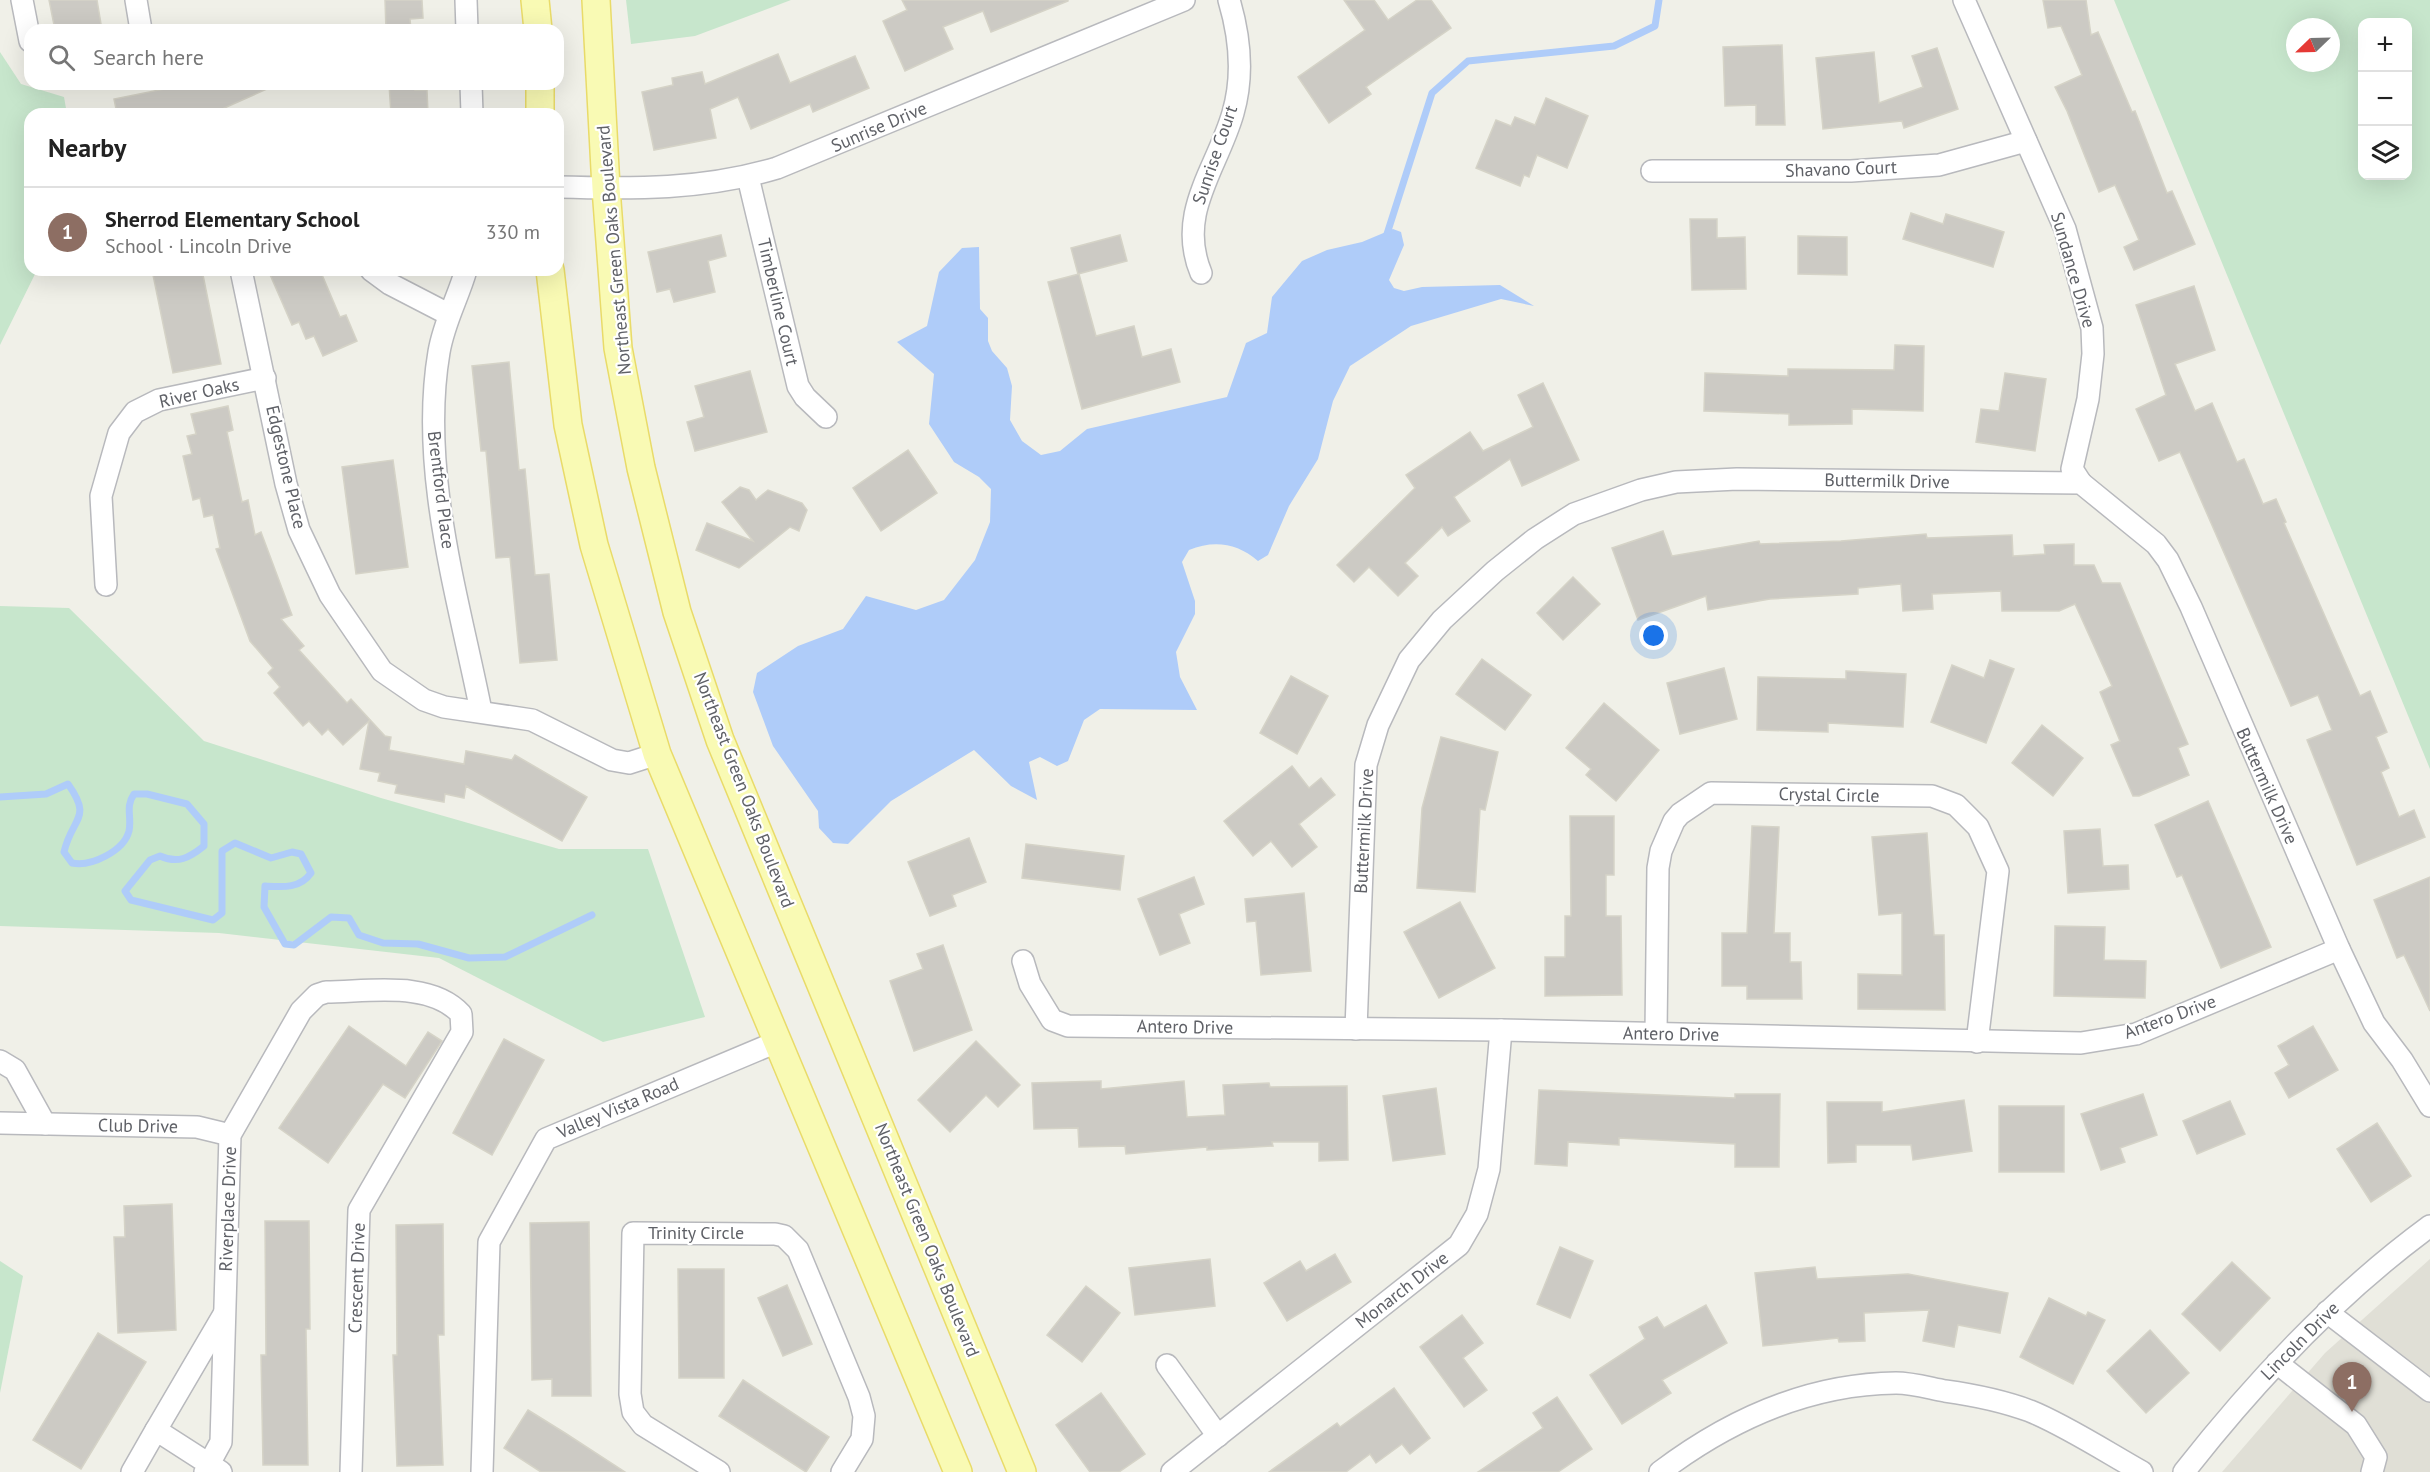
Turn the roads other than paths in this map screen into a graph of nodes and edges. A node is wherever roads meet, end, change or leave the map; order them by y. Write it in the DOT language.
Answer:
graph roads {
  1 [pos="22,0"];
  2 [pos="136,0"];
  3 [pos="466,0"];
  4 [pos="535,0"];
  5 [pos="596,0"];
  6 [pos="1184,0"];
  7 [pos="1229,0"];
  8 [pos="1964,0"];
  9 [pos="27,24"];
  10 [pos="140,24"];
  11 [pos="467,24"];
  12 [pos="537,24"];
  13 [pos="471,90"];
  14 [pos="540,90"];
  15 [pos="472,108"];
  16 [pos="540,108"];
  17 [pos="2026,141"];
  18 [pos="1652,171"];
  19 [pos="748,177"];
  20 [pos="564,187"];
  21 [pos="606,188"];
  22 [pos="1201,273"];
  23 [pos="242,276"];
  24 [pos="379,276"];
  25 [pos="464,276"];
  26 [pos="551,276"];
  27 [pos="448,314"];
  28 [pos="265,378"];
  29 [pos="826,417"];
  30 [pos="2081,483"];
  31 [pos="106,585"];
  32 [pos="481,711"];
  33 [pos="657,754"];
  34 [pos="2339,950"];
  35 [pos="1023,961"];
  36 [pos="454,1006"];
  37 [pos="1356,1029"];
  38 [pos="1501,1030"];
  39 [pos="1656,1033"];
  40 [pos="779,1041"];
  41 [pos="1977,1042"];
  42 [pos="0,1061"];
  43 [pos="2430,1106"];
  44 [pos="0,1123"];
  45 [pos="45,1124"];
  46 [pos="230,1135"];
  47 [pos="2430,1226"];
  48 [pos="2327,1312"];
  49 [pos="225,1313"];
  50 [pos="2277,1363"];
  51 [pos="1167,1365"];
  52 [pos="2430,1391"];
  53 [pos="156,1430"];
  54 [pos="1218,1436"];
  55 [pos="212,1469"];
  56 [pos="132,1472"];
  57 [pos="351,1472"];
  58 [pos="482,1472"];
  59 [pos="720,1472"];
  60 [pos="842,1472"];
  61 [pos="958,1472"];
  62 [pos="1022,1472"];
  63 [pos="1172,1472"];
  64 [pos="1660,1472"];
  65 [pos="2142,1472"];
  66 [pos="2184,1472"];
  67 [pos="2372,1472"];
  1 -- 9 [label="street"];
  2 -- 10 [label="street"];
  3 -- 11 [label="street"];
  4 -- 12 [label="main road"];
  5 -- 21 [label="main road, Northeast Green Oaks Boulevard"];
  6 -- 19 [label="street, Sunrise Drive"];
  7 -- 22 [label="street, Sunrise Court"];
  8 -- 17 [label="street, Sundance Drive"];
  13 -- 15 [label="street"];
  14 -- 16 [label="main road"];
  17 -- 18 [label="street, Shavano Court"];
  17 -- 30 [label="street, Sundance Drive"];
  19 -- 21 [label="street, Sunrise Drive"];
  19 -- 29 [label="street, Timberline Court"];
  20 -- 21 [label="street, Sunrise Drive"];
  21 -- 62 [label="main road, Northeast Green Oaks Boulevard"];
  23 -- 28 [label="street, Edgestone Place"];
  24 -- 27 [label="street"];
  25 -- 27 [label="street, Brentford Place"];
  26 -- 33 [label="main road"];
  27 -- 32 [label="street, Brentford Place"];
  28 -- 31 [label="street, River Oaks"];
  28 -- 32 [label="street, Edgestone Place"];
  30 -- 34 [label="street, Buttermilk Drive"];
  30 -- 37 [label="street, Buttermilk Drive"];
  32 -- 33 [label="street, Edgestone Place"];
  33 -- 40 [label="main road"];
  34 -- 41 [label="street, Antero Drive"];
  34 -- 43 [label="street, Buttermilk Drive"];
  35 -- 37 [label="street, Antero Drive"];
  36 -- 46 [label="street, Riverplace Drive"];
  36 -- 57 [label="street, Crescent Drive"];
  37 -- 38 [label="street, Antero Drive"];
  38 -- 39 [label="street, Antero Drive"];
  38 -- 54 [label="street, Monarch Drive"];
  39 -- 41 [label="street, Antero Drive"];
  39 -- 41 [label="street, Crystal Circle"];
  40 -- 58 [label="street, Valley Vista Road"];
  40 -- 61 [label="main road"];
  42 -- 45 [label="street"];
  44 -- 45 [label="street, Club Drive"];
  45 -- 46 [label="street, Club Drive"];
  46 -- 49 [label="street, Riverplace Drive"];
  47 -- 48 [label="street, Lincoln Drive"];
  48 -- 50 [label="street, Lincoln Drive"];
  48 -- 52 [label="street"];
  49 -- 53 [label="street"];
  49 -- 55 [label="street, Riverplace Drive"];
  50 -- 66 [label="street, Lincoln Drive"];
  50 -- 67 [label="street"];
  51 -- 54 [label="street"];
  53 -- 55 [label="street"];
  53 -- 56 [label="street"];
  54 -- 63 [label="street, Monarch Drive"];
  59 -- 60 [label="street, Trinity Circle"];
  64 -- 65 [label="street"];
}
